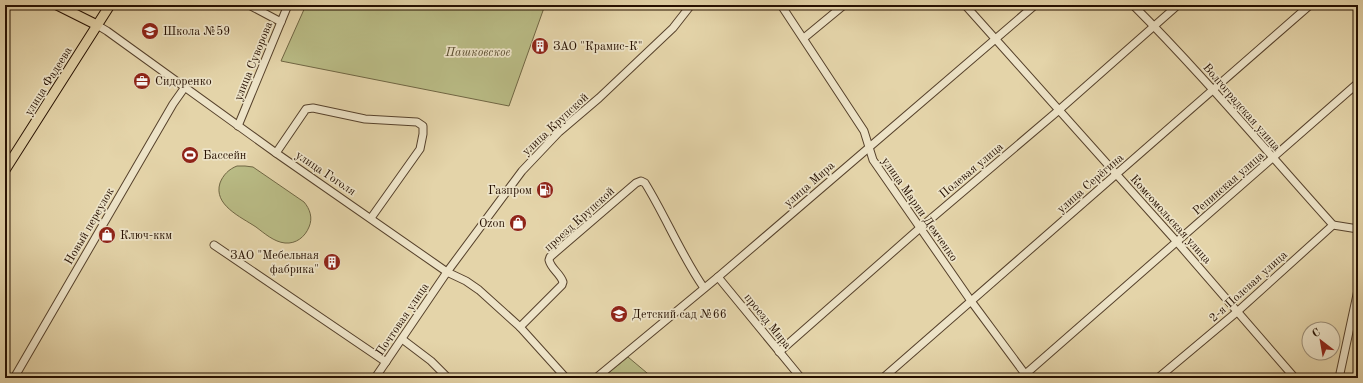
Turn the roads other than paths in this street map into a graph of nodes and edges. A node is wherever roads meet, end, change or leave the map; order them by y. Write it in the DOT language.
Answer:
graph roads {
  1 [pos="57,5"];
  2 [pos="110,5"];
  3 [pos="250,5"];
  4 [pos="288,5"];
  5 [pos="691,5"];
  6 [pos="781,5"];
  7 [pos="844,5"];
  8 [pos="965,5"];
  9 [pos="1035,5"];
  10 [pos="1133,5"];
  11 [pos="1178,5"];
  12 [pos="1310,5"];
  13 [pos="281,22"];
  14 [pos="97,25"];
  15 [pos="1154,26"];
  16 [pos="804,38"];
  17 [pos="995,39"];
  18 [pos="1358,83"];
  19 [pos="185,87"];
  20 [pos="1214,90"];
  21 [pos="1059,110"];
  22 [pos="238,126"];
  23 [pos="869,146"];
  24 [pos="276,153"];
  25 [pos="1273,158"];
  26 [pos="5,170"];
  27 [pos="1116,174"];
  28 [pos="372,218"];
  29 [pos="1333,225"];
  30 [pos="920,228"];
  31 [pos="1358,229"];
  32 [pos="1177,242"];
  33 [pos="214,245"];
  34 [pos="447,272"];
  35 [pos="718,277"];
  36 [pos="704,288"];
  37 [pos="1358,290"];
  38 [pos="971,301"];
  39 [pos="1238,311"];
  40 [pos="520,327"];
  41 [pos="402,340"];
  42 [pos="778,352"];
  43 [pos="386,362"];
  44 [pos="1025,377"];
  45 [pos="14,378"];
  46 [pos="375,378"];
  47 [pos="448,378"];
  48 [pos="566,378"];
  49 [pos="596,378"];
  50 [pos="801,378"];
  51 [pos="883,378"];
  52 [pos="1158,378"];
  53 [pos="1297,378"];
  54 [pos="1339,378"];
  1 -- 14 [label="main road, улица Гоголя"];
  2 -- 14 [label="main road, улица Фадеева"];
  3 -- 13 [label="street"];
  4 -- 13 [label="street, улица Суворова"];
  5 -- 34 [label="street, улица Крупской"];
  6 -- 16 [label="street, улица Марии Демченко"];
  7 -- 16 [label="street"];
  8 -- 17 [label="street, Комсомольская улица"];
  9 -- 17 [label="street, улица Мира"];
  10 -- 15 [label="street, Волгоградская улица"];
  11 -- 15 [label="street, Полевая улица"];
  12 -- 20 [label="street, улица Серёгина"];
  13 -- 22 [label="street, улица Суворова"];
  14 -- 19 [label="street, улица Гоголя"];
  14 -- 26 [label="main road, улица Фадеева"];
  15 -- 20 [label="street, Волгоградская улица"];
  15 -- 21 [label="street, Полевая улица"];
  16 -- 23 [label="street, улица Марии Демченко"];
  17 -- 21 [label="street, Комсомольская улица"];
  17 -- 23 [label="street, улица Мира"];
  18 -- 25 [label="street, Репинская улица"];
  19 -- 22 [label="street, улица Гоголя"];
  19 -- 45 [label="street, Новый переулок"];
  20 -- 25 [label="street, Волгоградская улица"];
  20 -- 27 [label="street, улица Серёгина"];
  21 -- 27 [label="street, Комсомольская улица"];
  21 -- 30 [label="street, Полевая улица"];
  22 -- 24 [label="street, улица Гоголя"];
  23 -- 30 [label="street, улица Марии Демченко"];
  23 -- 35 [label="street, улица Мира"];
  24 -- 28 [label="street, улица Гоголя"];
  24 -- 28 [label="street"];
  25 -- 29 [label="street, Волгоградская улица"];
  25 -- 32 [label="street, Репинская улица"];
  27 -- 32 [label="street, Комсомольская улица"];
  27 -- 38 [label="street, улица Серёгина"];
  28 -- 34 [label="street, улица Гоголя"];
  29 -- 31 [label="street"];
  29 -- 39 [label="street, 2-я Полевая улица"];
  30 -- 38 [label="street, улица Марии Демченко"];
  30 -- 42 [label="street, Полевая улица"];
  32 -- 39 [label="street, Комсомольская улица"];
  32 -- 44 [label="street, Репинская улица"];
  33 -- 43 [label="street"];
  34 -- 40 [label="street, улица Гоголя"];
  34 -- 41 [label="street, Почтовая улица"];
  35 -- 36 [label="street, улица Мира"];
  35 -- 42 [label="street, проезд Мира"];
  36 -- 40 [label="street, проезд Крупской"];
  36 -- 49 [label="street, улица Мира"];
  37 -- 54 [label="street"];
  38 -- 44 [label="street, улица Марии Демченко"];
  38 -- 51 [label="street, улица Серёгина"];
  39 -- 52 [label="street, 2-я Полевая улица"];
  39 -- 53 [label="street, Комсомольская улица"];
  40 -- 48 [label="street, улица Гоголя"];
  41 -- 43 [label="street, Почтовая улица"];
  41 -- 47 [label="street"];
  42 -- 50 [label="street, проезд Мира"];
  43 -- 46 [label="street, Почтовая улица"];
}
